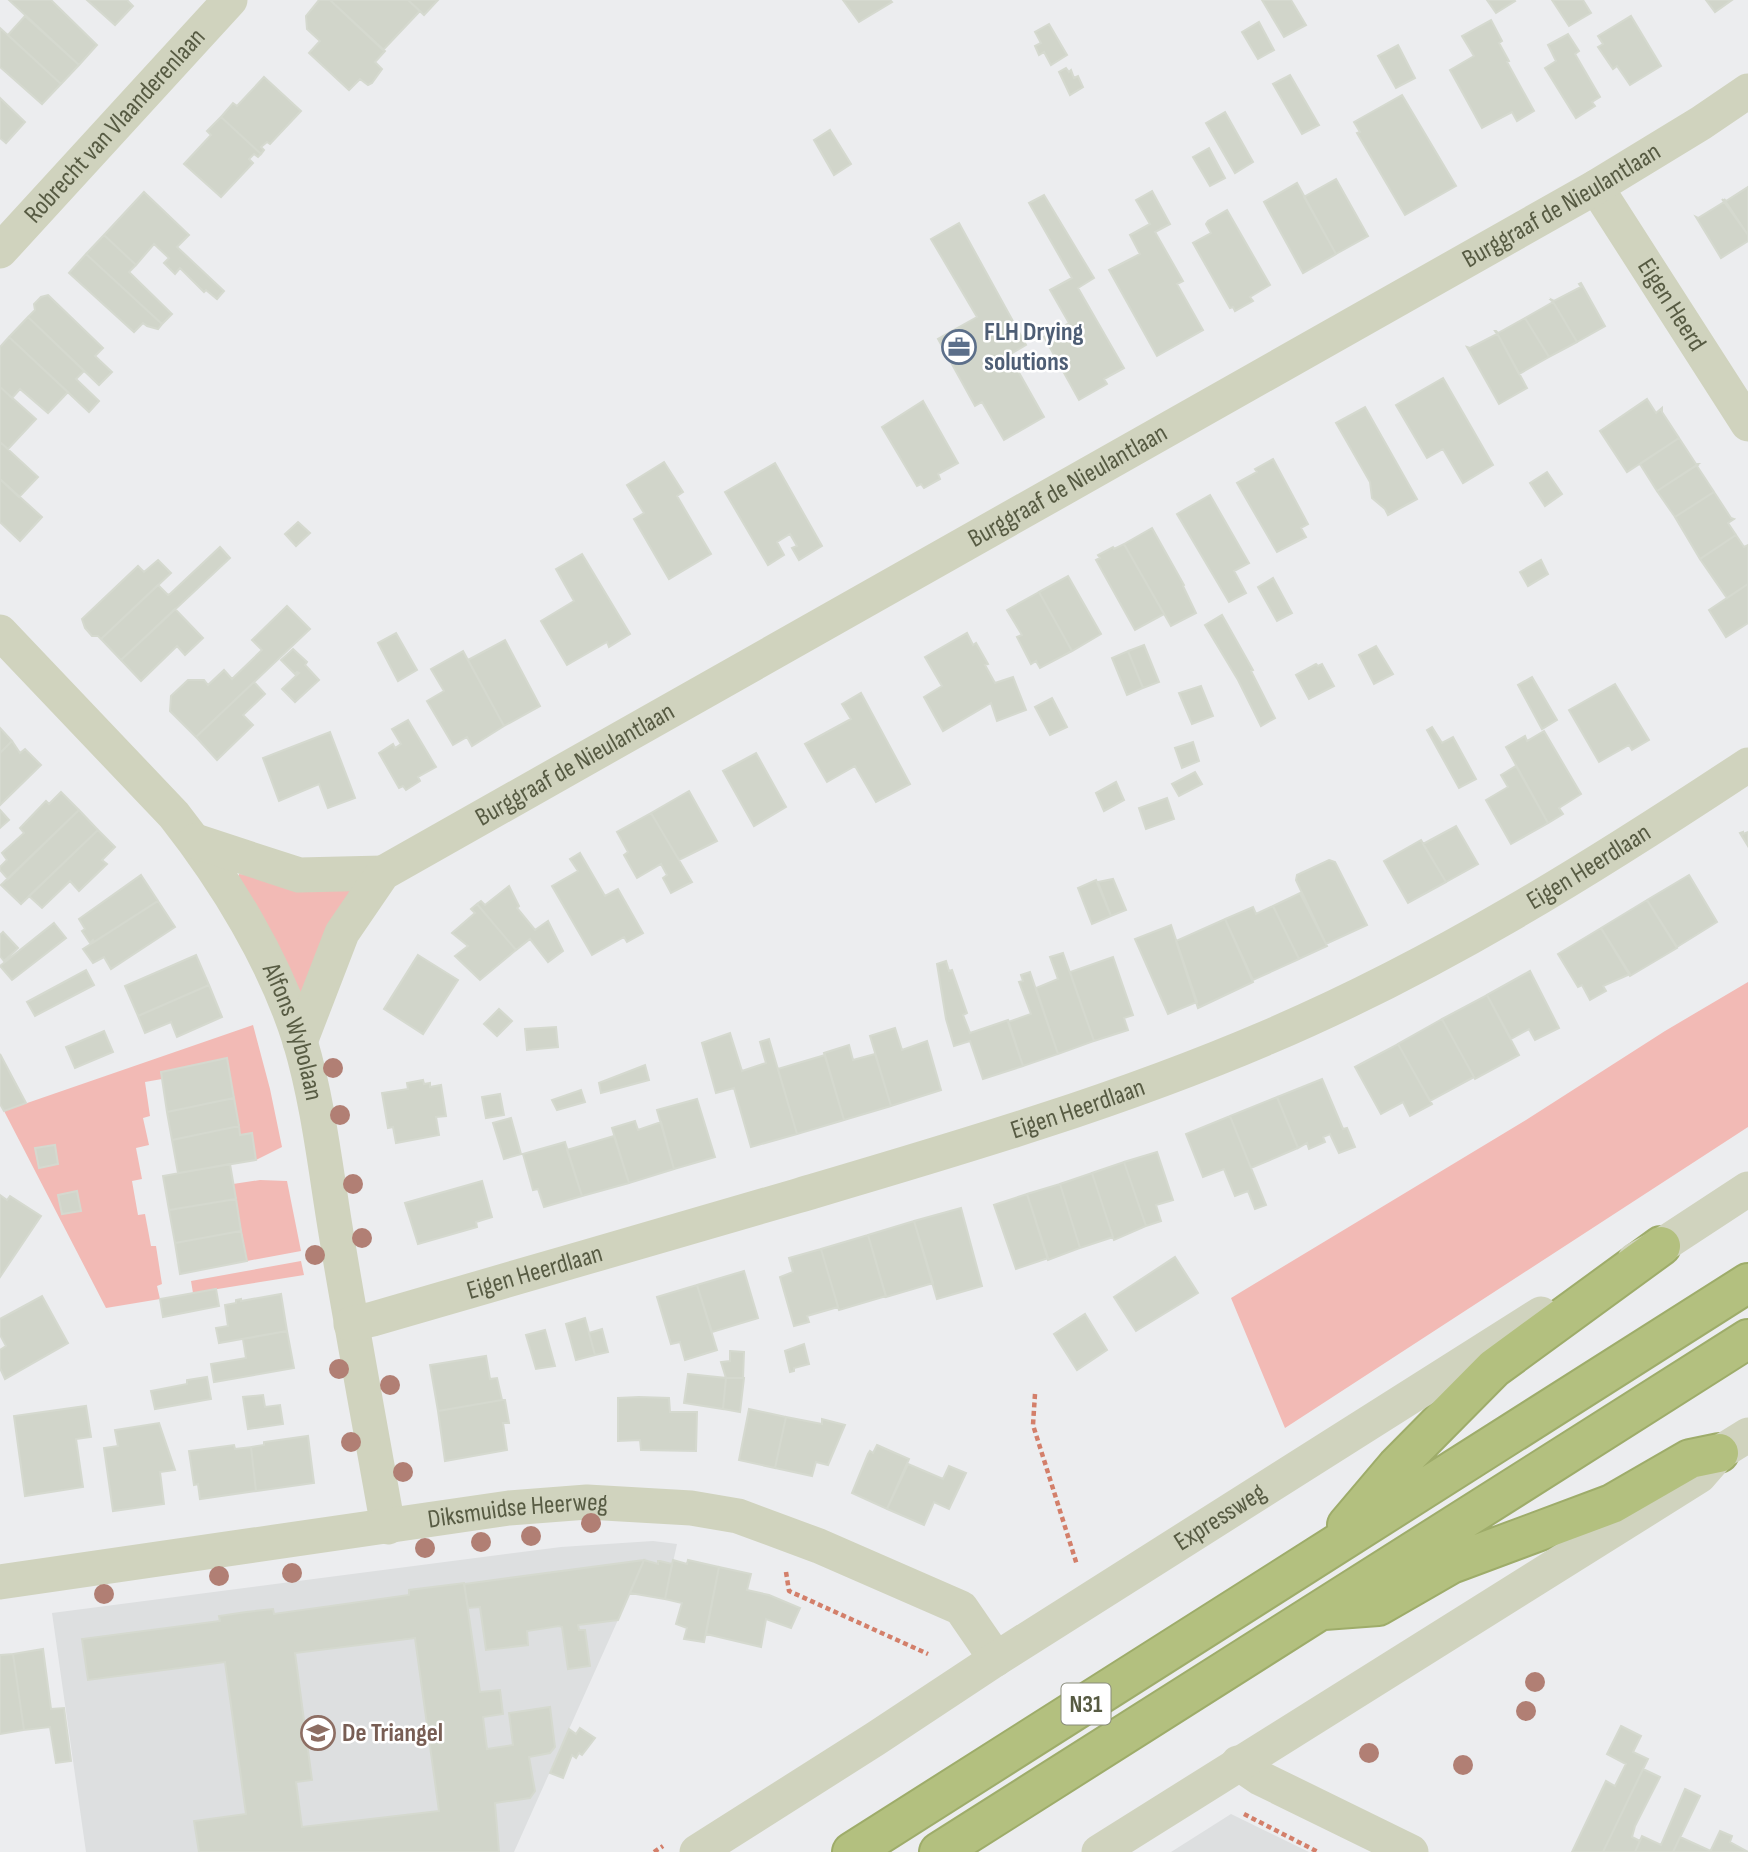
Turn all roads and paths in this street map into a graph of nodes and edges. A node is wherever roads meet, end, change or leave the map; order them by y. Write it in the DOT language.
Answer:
graph roads {
  1 [pos="230,0"];
  2 [pos="1748,91"];
  3 [pos="1596,187"];
  4 [pos="0,251"];
  5 [pos="1748,424"];
  6 [pos="0,632"];
  7 [pos="1748,765"];
  8 [pos="195,841"];
  9 [pos="383,873"];
  10 [pos="300,1042"];
  11 [pos="1748,1189"];
  12 [pos="1661,1246"];
  13 [pos="1748,1283"];
  14 [pos="351,1324"];
  15 [pos="1748,1339"];
  16 [pos="1035,1394"];
  17 [pos="1734,1444"];
  18 [pos="388,1527"];
  19 [pos="1072,1549"];
  20 [pos="1321,1555"];
  21 [pos="0,1582"];
  22 [pos="789,1591"];
  23 [pos="1318,1611"];
  24 [pos="928,1654"];
  25 [pos="996,1659"];
  26 [pos="1238,1763"];
  27 [pos="1235,1809"];
  28 [pos="697,1852"];
  29 [pos="852,1852"];
  30 [pos="939,1852"];
  31 [pos="1099,1852"];
  32 [pos="1318,1852"];
  33 [pos="1410,1852"];
  1 -- 4 [label="street, Robrecht van Vlaanderenlaan"];
  2 -- 3 [label="street, Burggraaf de Nieulantlaan"];
  3 -- 5 [label="street, Eigen Heerd"];
  3 -- 9 [label="street, Burggraaf de Nieulantlaan"];
  6 -- 8 [label="street, Alfons Wybolaan"];
  7 -- 14 [label="street, Eigen Heerdlaan"];
  8 -- 9 [label="street, Burggraaf de Nieulantlaan"];
  8 -- 10 [label="street, Alfons Wybolaan"];
  9 -- 10 [label="street, Burggraaf de Nieulantlaan"];
  10 -- 14 [label="street, Alfons Wybolaan"];
  11 -- 12 [label="street, Expressweg"];
  12 -- 20 [label="highway"];
  12 -- 25 [label="street, Expressweg"];
  13 -- 20 [label="highway, N31"];
  14 -- 18 [label="street, Alfons Wybolaan"];
  15 -- 23 [label="highway, N31"];
  16 -- 19 [label="path"];
  17 -- 23 [label="highway"];
  17 -- 26 [label="street"];
  18 -- 21 [label="street, Diksmuidse Heerweg"];
  18 -- 25 [label="street, Diksmuidse Heerweg"];
  20 -- 29 [label="highway, N31"];
  22 -- 24 [label="path"];
  23 -- 30 [label="highway, N31"];
  25 -- 28 [label="street, Expressweg"];
  26 -- 31 [label="street"];
  26 -- 33 [label="street"];
  27 -- 32 [label="path"];
}
